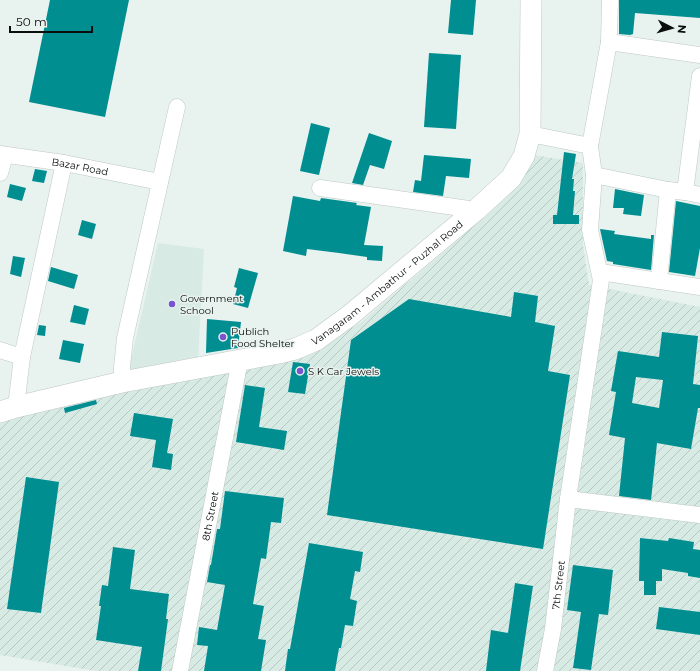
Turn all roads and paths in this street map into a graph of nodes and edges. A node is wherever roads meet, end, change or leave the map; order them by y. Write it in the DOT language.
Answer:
graph roads {
  1 [pos="531,0"];
  2 [pos="610,0"];
  3 [pos="608,42"];
  4 [pos="700,55"];
  5 [pos="700,76"];
  6 [pos="177,106"];
  7 [pos="530,134"];
  8 [pos="590,146"];
  9 [pos="2,155"];
  10 [pos="64,163"];
  11 [pos="0,173"];
  12 [pos="594,175"];
  13 [pos="160,182"];
  14 [pos="320,188"];
  15 [pos="668,190"];
  16 [pos="693,193"];
  17 [pos="476,210"];
  18 [pos="600,272"];
  19 [pos="659,281"];
  20 [pos="700,287"];
  21 [pos="0,350"];
  22 [pos="22,357"];
  23 [pos="240,360"];
  24 [pos="122,382"];
  25 [pos="8,410"];
  26 [pos="568,499"];
  27 [pos="700,515"];
  28 [pos="180,671"];
  29 [pos="545,671"];
  1 -- 7 [label="main road, Vanagaram - Ambathur - Puzhal Road"];
  2 -- 3 [label="street, 7th Street"];
  3 -- 4 [label="street"];
  3 -- 8 [label="street, 7th Street"];
  5 -- 16 [label="street"];
  6 -- 13 [label="street"];
  7 -- 8 [label="street"];
  7 -- 17 [label="main road, Vanagaram - Ambathur - Puzhal Road"];
  8 -- 12 [label="street, 7th Street"];
  9 -- 10 [label="street, Bazar Road"];
  9 -- 11 [label="street"];
  10 -- 13 [label="street, Bazar Road"];
  10 -- 22 [label="street"];
  12 -- 15 [label="street"];
  12 -- 18 [label="street, 7th Street"];
  13 -- 24 [label="street"];
  14 -- 17 [label="street"];
  15 -- 16 [label="street"];
  15 -- 19 [label="street"];
  17 -- 23 [label="main road, Vanagaram - Ambathur - Puzhal Road"];
  18 -- 19 [label="street"];
  18 -- 26 [label="street, 7th Street"];
  19 -- 20 [label="street"];
  21 -- 22 [label="street"];
  22 -- 25 [label="street"];
  23 -- 24 [label="main road, Vanagaram - Ambathur - Puzhal Road"];
  23 -- 28 [label="street, 8th Street"];
  24 -- 25 [label="main road, Vanagaram - Ambathur - Puzhal Road"];
  26 -- 27 [label="street"];
  26 -- 29 [label="street, 7th Street"];
}
